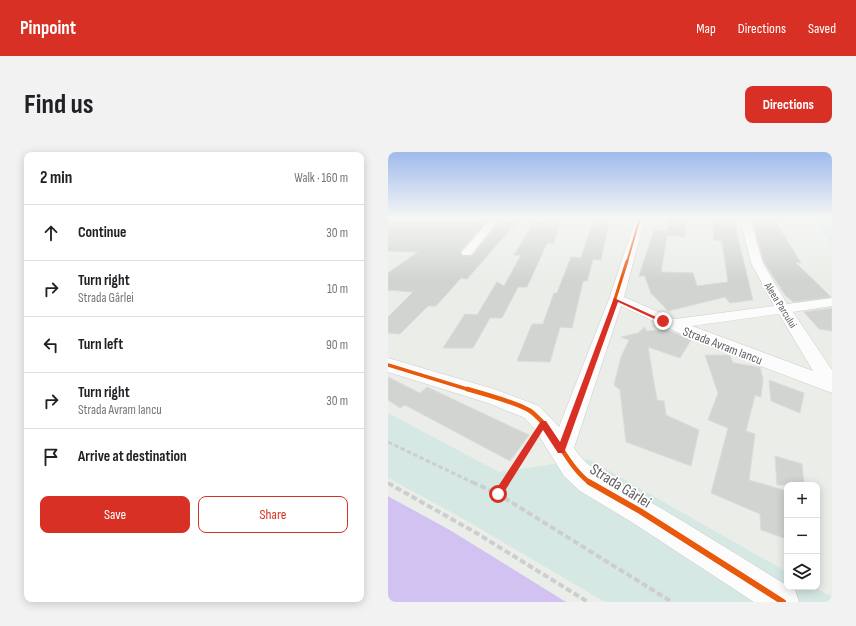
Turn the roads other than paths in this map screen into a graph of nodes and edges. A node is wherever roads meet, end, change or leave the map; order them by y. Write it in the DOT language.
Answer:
graph roads {
  1 [pos="479,239"];
  2 [pos="633,239"];
  3 [pos="751,239"];
  4 [pos="467,253"];
  5 [pos="616,299"];
  6 [pos="832,302"];
  7 [pos="783,308"];
  8 [pos="672,324"];
  9 [pos="388,365"];
  10 [pos="832,386"];
  11 [pos="561,451"];
  12 [pos="783,602"];
  1 -- 4 [label="street"];
  2 -- 5 [label="street"];
  3 -- 7 [label="street, Aleea Parcului"];
  5 -- 8 [label="street, Strada Avram Iancu"];
  5 -- 11 [label="street"];
  6 -- 7 [label="street"];
  7 -- 8 [label="street"];
  7 -- 10 [label="street, Aleea Parcului"];
  8 -- 10 [label="street, Strada Avram Iancu"];
  9 -- 11 [label="street, Strada Gârlei"];
  11 -- 12 [label="street, Strada Gârlei"];
}
